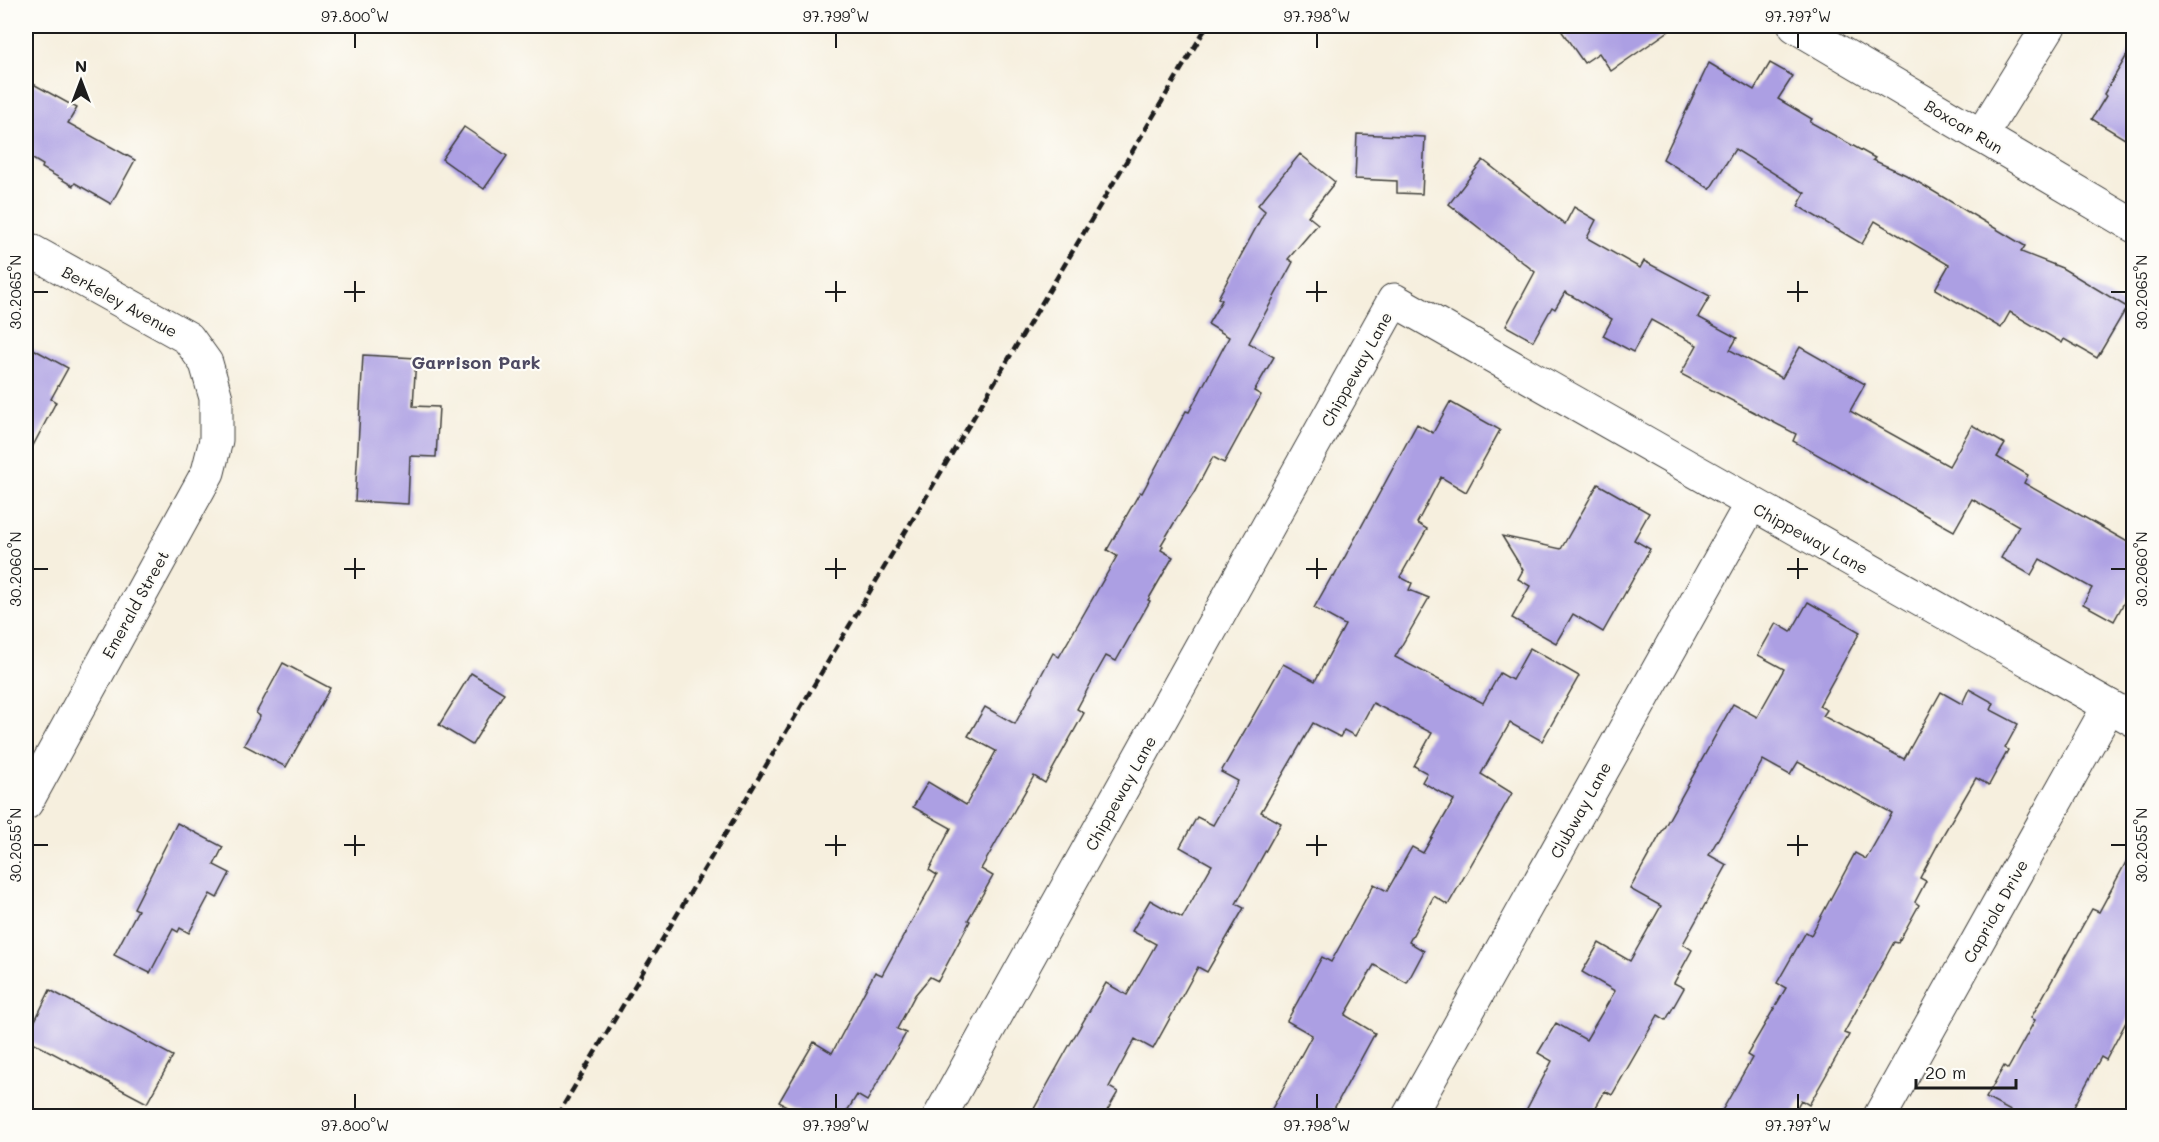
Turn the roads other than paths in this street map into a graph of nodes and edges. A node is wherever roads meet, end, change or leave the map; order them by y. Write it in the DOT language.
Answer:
graph roads {
  1 [pos="1795,26"];
  2 [pos="2049,26"];
  3 [pos="1981,136"];
  4 [pos="2133,226"];
  5 [pos="26,248"];
  6 [pos="216,398"];
  7 [pos="1750,504"];
  8 [pos="2121,713"];
  9 [pos="26,803"];
  10 [pos="940,1116"];
  11 [pos="1409,1116"];
  12 [pos="1880,1116"];
  1 -- 3 [label="street, Boxcar Run"];
  2 -- 3 [label="street"];
  3 -- 4 [label="street, Boxcar Run"];
  5 -- 6 [label="street, Berkeley Avenue"];
  6 -- 9 [label="street, Emerald Street"];
  7 -- 8 [label="street, Chippeway Lane"];
  7 -- 10 [label="street, Chippeway Lane"];
  7 -- 11 [label="street, Clubway Lane"];
  8 -- 12 [label="street, Capriola Drive"];
}
